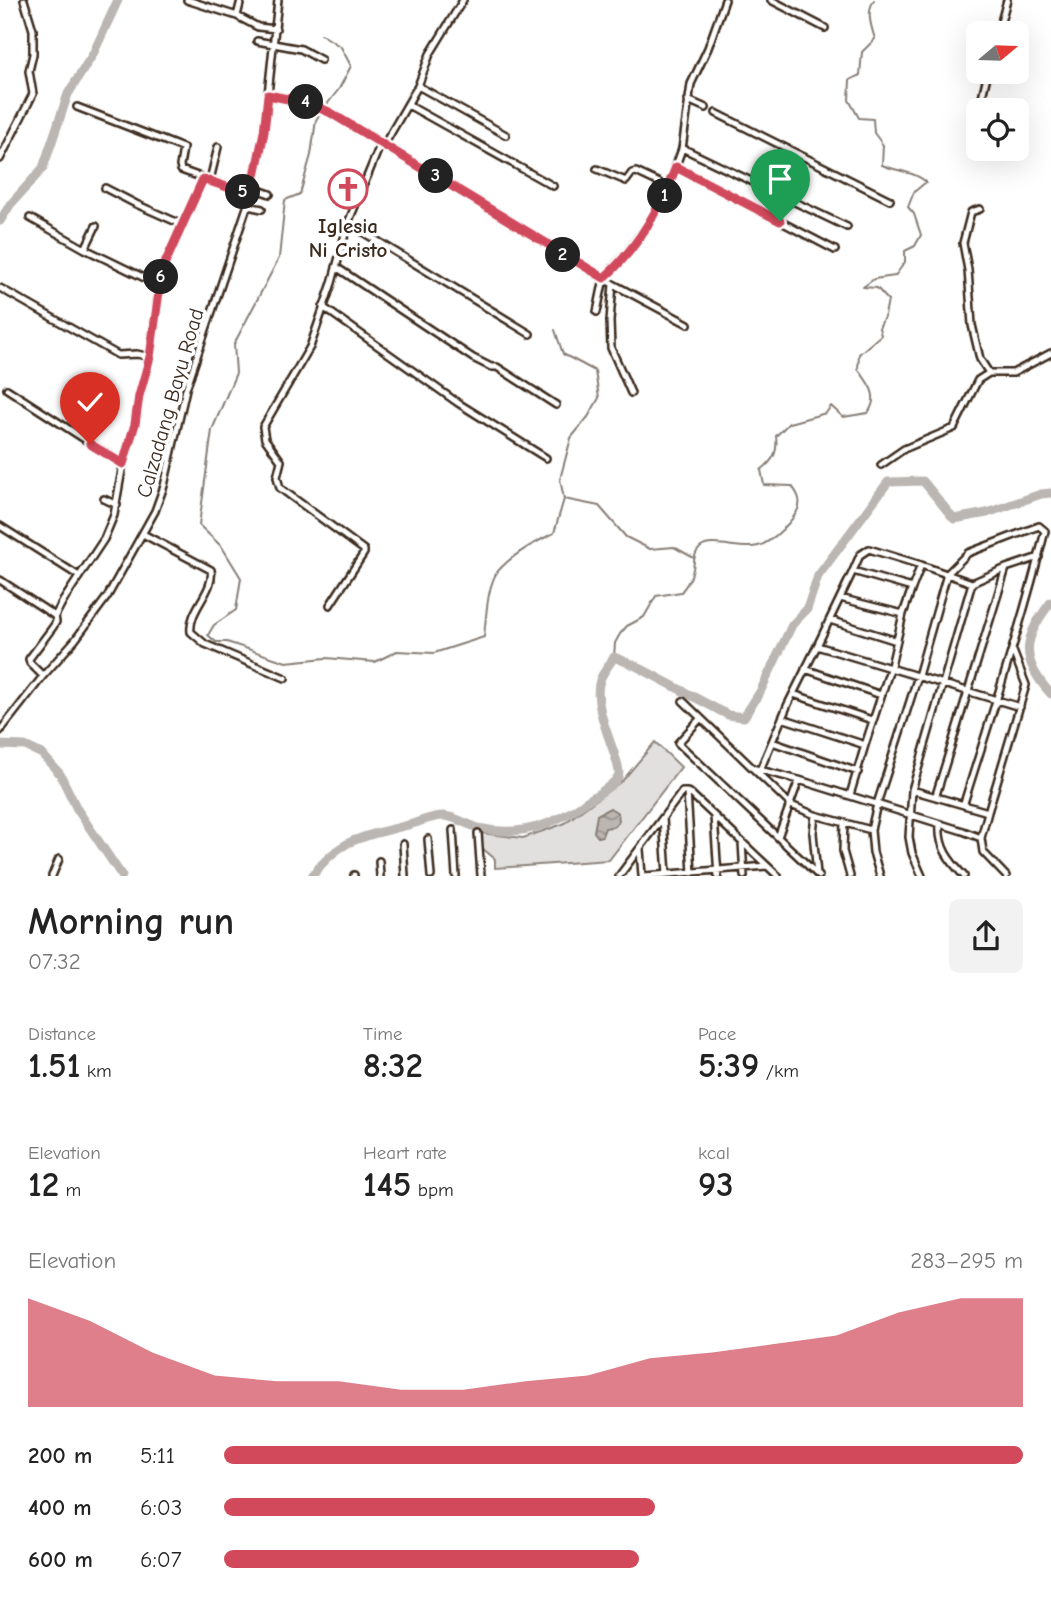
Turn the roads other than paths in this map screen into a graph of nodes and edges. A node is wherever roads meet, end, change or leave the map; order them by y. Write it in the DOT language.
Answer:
graph roads {
  1 [pos="24,0"];
  2 [pos="241,0"];
  3 [pos="278,0"];
  4 [pos="463,0"];
  5 [pos="725,0"];
  6 [pos="771,0"];
  7 [pos="1007,0"];
  8 [pos="189,1"];
  9 [pos="237,16"];
  10 [pos="1001,21"];
  11 [pos="825,28"];
  12 [pos="276,29"];
  13 [pos="257,41"];
  14 [pos="274,45"];
  15 [pos="321,60"];
  16 [pos="418,86"];
  17 [pos="268,95"];
  18 [pos="688,100"];
  19 [pos="408,105"];
  20 [pos="77,107"];
  21 [pos="706,108"];
  22 [pos="716,113"];
  23 [pos="506,135"];
  24 [pos="382,144"];
  25 [pos="218,148"];
  26 [pos="682,148"];
  27 [pos="0,159"];
  28 [pos="676,167"];
  29 [pos="597,169"];
  30 [pos="206,179"];
  31 [pos="553,186"];
  32 [pos="668,187"];
  33 [pos="105,188"];
  34 [pos="253,188"];
  35 [pos="270,194"];
  36 [pos="251,195"];
  37 [pos="890,200"];
  38 [pos="248,206"];
  39 [pos="262,209"];
  40 [pos="980,209"];
  41 [pos="30,218"];
  42 [pos="348,223"];
  43 [pos="181,224"];
  44 [pos="96,226"];
  45 [pos="848,227"];
  46 [pos="85,249"];
  47 [pos="835,250"];
  48 [pos="337,267"];
  49 [pos="604,278"];
  50 [pos="612,284"];
  51 [pos="159,285"];
  52 [pos="0,288"];
  53 [pos="323,307"];
  54 [pos="597,312"];
  55 [pos="688,324"];
  56 [pos="530,334"];
  57 [pos="1051,353"];
  58 [pos="150,357"];
  59 [pos="989,373"];
  60 [pos="7,389"];
  61 [pos="631,394"];
  62 [pos="556,405"];
  63 [pos="546,458"];
  64 [pos="123,464"];
  65 [pos="881,465"];
  66 [pos="104,499"];
  67 [pos="117,505"];
  68 [pos="0,526"];
  69 [pos="143,534"];
  70 [pos="1039,557"];
  71 [pos="921,565"];
  72 [pos="1006,569"];
  73 [pos="853,571"];
  74 [pos="947,573"];
  75 [pos="79,576"];
  76 [pos="0,580"];
  77 [pos="972,583"];
  78 [pos="912,588"];
  79 [pos="841,597"];
  80 [pos="330,605"];
  81 [pos="903,614"];
  82 [pos="55,616"];
  83 [pos="830,620"];
  84 [pos="897,641"];
  85 [pos="817,646"];
  86 [pos="1013,652"];
  87 [pos="891,666"];
  88 [pos="805,669"];
  89 [pos="43,676"];
  90 [pos="918,676"];
  91 [pos="285,678"];
  92 [pos="943,684"];
  93 [pos="969,692"];
  94 [pos="793,694"];
  95 [pos="881,695"];
  96 [pos="996,700"];
  97 [pos="683,701"];
  98 [pos="1020,707"];
  99 [pos="782,718"];
  100 [pos="700,719"];
  101 [pos="872,720"];
  102 [pos="0,731"];
  103 [pos="772,742"];
  104 [pos="864,745"];
  105 [pos="752,768"];
  106 [pos="760,771"];
  107 [pos="858,772"];
  108 [pos="799,780"];
  109 [pos="912,790"];
  110 [pos="687,792"];
  111 [pos="936,795"];
  112 [pos="850,796"];
  113 [pos="964,803"];
  114 [pos="877,804"];
  115 [pos="792,805"];
  116 [pos="988,812"];
  117 [pos="815,815"];
  118 [pos="909,815"];
  119 [pos="714,816"];
  120 [pos="663,818"];
  121 [pos="844,823"];
  122 [pos="940,824"];
  123 [pos="453,830"];
  124 [pos="871,830"];
  125 [pos="478,833"];
  126 [pos="778,837"];
  127 [pos="981,838"];
  128 [pos="428,839"];
  129 [pos="742,842"];
  130 [pos="403,844"];
  131 [pos="640,849"];
  132 [pos="59,859"];
  133 [pos="379,861"];
  134 [pos="769,867"];
  135 [pos="743,868"];
  136 [pos="718,873"];
  137 [pos="692,874"];
  138 [pos="667,875"];
  139 [pos="818,875"];
  140 [pos="1006,875"];
  141 [pos="51,876"];
  142 [pos="380,876"];
  143 [pos="405,876"];
  144 [pos="430,876"];
  145 [pos="456,876"];
  146 [pos="481,876"];
  147 [pos="619,876"];
  148 [pos="643,876"];
  149 [pos="744,876"];
  150 [pos="770,876"];
  151 [pos="778,876"];
  152 [pos="850,876"];
  153 [pos="880,876"];
  154 [pos="922,876"];
  155 [pos="964,876"];
  1 -- 27 [label="street"];
  2 -- 9 [label="street"];
  3 -- 12 [label="street, Calzadang Bayu Road"];
  4 -- 16 [label="street"];
  5 -- 18 [label="street"];
  6 -- 11 [label="street"];
  7 -- 10 [label="street"];
  8 -- 9 [label="street"];
  9 -- 12 [label="street"];
  12 -- 14 [label="street, Calzadang Bayu Road"];
  13 -- 14 [label="street"];
  14 -- 15 [label="street"];
  14 -- 17 [label="street, Calzadang Bayu Road"];
  16 -- 19 [label="street"];
  16 -- 23 [label="street"];
  17 -- 24 [label="street"];
  17 -- 34 [label="street, Calzadang Bayu Road"];
  18 -- 21 [label="street"];
  18 -- 26 [label="street"];
  19 -- 24 [label="street"];
  19 -- 31 [label="street"];
  20 -- 30 [label="street"];
  22 -- 37 [label="street"];
  24 -- 42 [label="street"];
  24 -- 49 [label="street"];
  25 -- 30 [label="street"];
  26 -- 28 [label="street"];
  26 -- 45 [label="street"];
  28 -- 32 [label="street"];
  28 -- 47 [label="street"];
  29 -- 32 [label="street"];
  30 -- 36 [label="street"];
  30 -- 43 [label="street"];
  32 -- 49 [label="street"];
  33 -- 43 [label="street"];
  34 -- 35 [label="street"];
  34 -- 36 [label="street, Calzadang Bayu Road"];
  36 -- 38 [label="street, Calzadang Bayu Road"];
  38 -- 39 [label="street"];
  38 -- 69 [label="street, Calzadang Bayu Road"];
  40 -- 59 [label="street"];
  41 -- 46 [label="street"];
  42 -- 48 [label="street"];
  42 -- 56 [label="street"];
  43 -- 51 [label="street"];
  44 -- 46 [label="street"];
  46 -- 51 [label="street"];
  48 -- 53 [label="street"];
  48 -- 62 [label="street"];
  49 -- 50 [label="street"];
  49 -- 54 [label="street"];
  50 -- 55 [label="street"];
  50 -- 61 [label="street"];
  51 -- 58 [label="street"];
  52 -- 58 [label="street"];
  53 -- 63 [label="street"];
  53 -- 80 [label="street"];
  57 -- 59 [label="street"];
  58 -- 64 [label="street"];
  59 -- 65 [label="street"];
  60 -- 64 [label="street"];
  64 -- 67 [label="street"];
  66 -- 67 [label="street"];
  67 -- 75 [label="street"];
  68 -- 75 [label="street"];
  69 -- 89 [label="street, Calzadang Bayu Road"];
  69 -- 91 [label="street"];
  70 -- 72 [label="street"];
  70 -- 74 [label="street"];
  70 -- 86 [label="street"];
  71 -- 73 [label="street"];
  71 -- 74 [label="street"];
  71 -- 78 [label="street"];
  72 -- 77 [label="street"];
  72 -- 93 [label="street"];
  73 -- 78 [label="street"];
  73 -- 79 [label="street"];
  74 -- 77 [label="street"];
  74 -- 90 [label="street"];
  75 -- 82 [label="street"];
  76 -- 82 [label="street"];
  77 -- 92 [label="street"];
  78 -- 81 [label="street"];
  79 -- 81 [label="street"];
  79 -- 83 [label="street"];
  81 -- 84 [label="street"];
  82 -- 89 [label="street"];
  83 -- 84 [label="street"];
  83 -- 85 [label="street"];
  84 -- 87 [label="street"];
  85 -- 87 [label="street"];
  85 -- 88 [label="street"];
  86 -- 96 [label="street"];
  86 -- 98 [label="street"];
  87 -- 90 [label="street"];
  87 -- 95 [label="street"];
  88 -- 94 [label="street"];
  88 -- 95 [label="street"];
  89 -- 102 [label="street, Calzadang Bayu Road"];
  90 -- 92 [label="street"];
  90 -- 114 [label="street"];
  92 -- 93 [label="street"];
  92 -- 109 [label="street"];
  93 -- 96 [label="street"];
  93 -- 111 [label="street"];
  94 -- 99 [label="street"];
  94 -- 101 [label="street"];
  95 -- 101 [label="street"];
  96 -- 98 [label="street"];
  96 -- 113 [label="street"];
  97 -- 100 [label="street"];
  98 -- 116 [label="street"];
  99 -- 103 [label="street"];
  99 -- 104 [label="street"];
  100 -- 105 [label="street"];
  100 -- 126 [label="street"];
  101 -- 104 [label="street"];
  103 -- 106 [label="street"];
  103 -- 107 [label="street"];
  104 -- 107 [label="street"];
  105 -- 106 [label="street"];
  105 -- 115 [label="street"];
  106 -- 108 [label="street"];
  107 -- 112 [label="street"];
  108 -- 112 [label="street"];
  108 -- 115 [label="street"];
  109 -- 111 [label="street"];
  109 -- 118 [label="street"];
  110 -- 119 [label="street"];
  110 -- 120 [label="street"];
  110 -- 137 [label="street"];
  111 -- 113 [label="street"];
  112 -- 114 [label="street"];
  113 -- 116 [label="street"];
  114 -- 118 [label="street"];
  114 -- 124 [label="street"];
  115 -- 117 [label="street"];
  115 -- 126 [label="street"];
  116 -- 127 [label="street"];
  117 -- 121 [label="street"];
  117 -- 139 [label="street"];
  118 -- 122 [label="street"];
  118 -- 154 [label="street"];
  119 -- 129 [label="street"];
  119 -- 136 [label="street"];
  120 -- 131 [label="street"];
  120 -- 138 [label="street"];
  121 -- 124 [label="street"];
  121 -- 152 [label="street"];
  122 -- 127 [label="street"];
  122 -- 155 [label="street"];
  123 -- 145 [label="street"];
  124 -- 153 [label="street"];
  125 -- 146 [label="street"];
  126 -- 139 [label="street"];
  127 -- 140 [label="street"];
  128 -- 144 [label="street"];
  129 -- 134 [label="street"];
  129 -- 135 [label="street"];
  130 -- 143 [label="street"];
  131 -- 147 [label="street"];
  131 -- 148 [label="street"];
  132 -- 141 [label="street"];
  133 -- 142 [label="street"];
  134 -- 135 [label="street"];
  134 -- 150 [label="street"];
  134 -- 151 [label="street"];
  135 -- 136 [label="street"];
  135 -- 149 [label="street"];
  136 -- 137 [label="street"];
  137 -- 138 [label="street"];
  138 -- 148 [label="street"];
}
